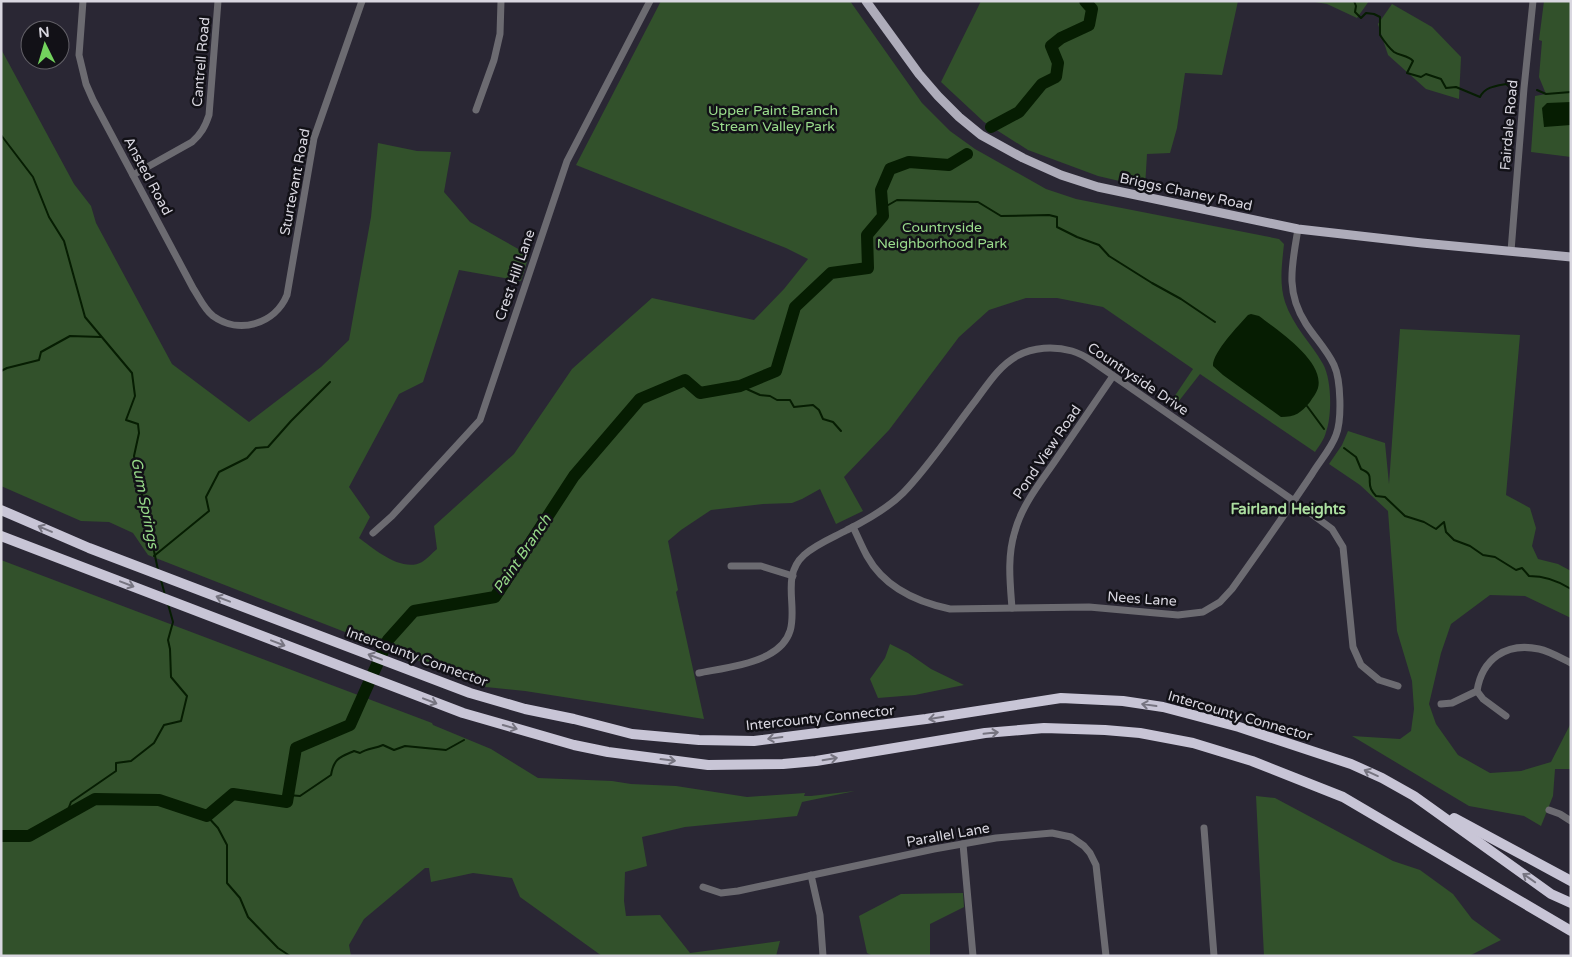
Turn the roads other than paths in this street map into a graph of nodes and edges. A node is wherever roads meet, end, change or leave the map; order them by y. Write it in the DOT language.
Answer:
graph roads {
  1 [pos="83,1"];
  2 [pos="218,1"];
  3 [pos="362,1"];
  4 [pos="501,1"];
  5 [pos="650,1"];
  6 [pos="866,1"];
  7 [pos="1533,1"];
  8 [pos="476,110"];
  9 [pos="133,174"];
  10 [pos="1298,229"];
  11 [pos="1511,251"];
  12 [pos="1571,257"];
  13 [pos="251,325"];
  14 [pos="1113,376"];
  15 [pos="1294,501"];
  16 [pos="1,510"];
  17 [pos="853,527"];
  18 [pos="373,533"];
  19 [pos="1,536"];
  20 [pos="731,566"];
  21 [pos="792,576"];
  22 [pos="1012,608"];
  23 [pos="1571,663"];
  24 [pos="699,674"];
  25 [pos="1398,686"];
  26 [pos="1477,691"];
  27 [pos="1441,704"];
  28 [pos="1506,716"];
  29 [pos="1414,796"];
  30 [pos="1549,810"];
  31 [pos="1571,821"];
  32 [pos="1204,828"];
  33 [pos="963,844"];
  34 [pos="811,876"];
  35 [pos="1571,882"];
  36 [pos="703,887"];
  37 [pos="1571,903"];
  38 [pos="1571,932"];
  39 [pos="823,956"];
  40 [pos="973,956"];
  41 [pos="1106,956"];
  42 [pos="1214,956"];
  1 -- 9 [label="street, Ansted Road"];
  2 -- 9 [label="street, Cantrell Road"];
  3 -- 13 [label="street, Sturtevant Road"];
  4 -- 8 [label="street"];
  5 -- 18 [label="street, Crest Hill Lane"];
  6 -- 10 [label="main road, Briggs Chaney Road"];
  7 -- 11 [label="street, Fairdale Road"];
  9 -- 13 [label="street, Ansted Road"];
  10 -- 11 [label="main road, Briggs Chaney Road"];
  10 -- 15 [label="street, Nees Lane"];
  11 -- 12 [label="main road, Briggs Chaney Road"];
  14 -- 15 [label="street, Countryside Drive"];
  14 -- 17 [label="street, Countryside Drive"];
  14 -- 22 [label="street, Pond View Road"];
  15 -- 22 [label="street, Nees Lane"];
  15 -- 25 [label="street, Countryside Drive"];
  29 -- 16 [label="highway, Intercounty Connector, one-way"];
  17 -- 21 [label="street, Countryside Drive"];
  17 -- 22 [label="street, Nees Lane"];
  19 -- 38 [label="highway, one-way"];
  20 -- 21 [label="street"];
  21 -- 24 [label="street, Countryside Drive"];
  23 -- 26 [label="street"];
  26 -- 27 [label="street"];
  26 -- 28 [label="street"];
  29 -- 35 [label="highway"];
  37 -- 29 [label="highway, Intercounty Connector, one-way"];
  30 -- 31 [label="street"];
  32 -- 42 [label="street"];
  33 -- 34 [label="street, Parallel Lane"];
  33 -- 40 [label="street"];
  33 -- 41 [label="street, Parallel Lane"];
  34 -- 36 [label="street, Parallel Lane"];
  34 -- 39 [label="street"];
}
